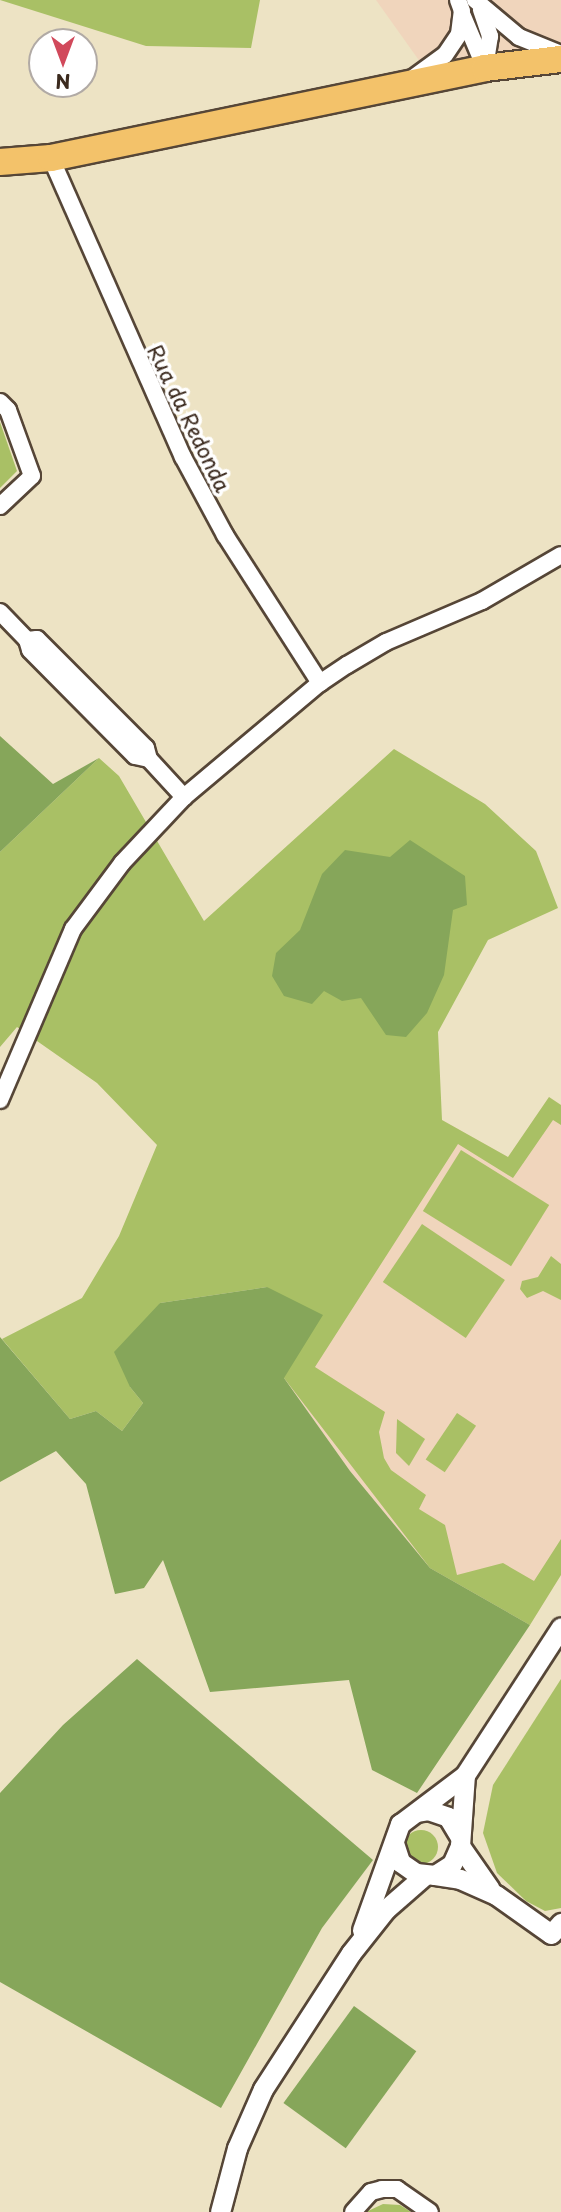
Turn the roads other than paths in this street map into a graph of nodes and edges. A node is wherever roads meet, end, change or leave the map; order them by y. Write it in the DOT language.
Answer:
graph roads {
  1 [pos="468,4"];
  2 [pos="561,56"];
  3 [pos="485,68"];
  4 [pos="399,87"];
  5 [pos="51,158"];
  6 [pos="0,162"];
  7 [pos="0,402"];
  8 [pos="0,506"];
  9 [pos="561,555"];
  10 [pos="0,612"];
  11 [pos="320,683"];
  12 [pos="184,797"];
  13 [pos="0,1100"];
  14 [pos="561,1628"];
  15 [pos="465,1775"];
  16 [pos="417,1812"];
  17 [pos="460,1841"];
  18 [pos="394,1843"];
  19 [pos="430,1875"];
  20 [pos="496,1895"];
  21 [pos="558,1933"];
  22 [pos="351,1953"];
  23 [pos="220,2212"];
  24 [pos="353,2212"];
  25 [pos="430,2212"];
  1 -- 2 [label="street"];
  1 -- 3 [label="street"];
  1 -- 4 [label="street"];
  2 -- 3 [label="main road"];
  3 -- 4 [label="main road"];
  4 -- 5 [label="main road"];
  5 -- 6 [label="main road"];
  5 -- 11 [label="street, Rua da Redonda"];
  7 -- 8 [label="street"];
  9 -- 11 [label="street"];
  10 -- 12 [label="street"];
  11 -- 12 [label="street"];
  12 -- 13 [label="street"];
  14 -- 15 [label="street"];
  15 -- 16 [label="street"];
  15 -- 17 [label="street"];
  16 -- 17 [label="street"];
  16 -- 18 [label="street"];
  17 -- 19 [label="street"];
  17 -- 20 [label="street"];
  18 -- 19 [label="street"];
  18 -- 22 [label="street"];
  19 -- 20 [label="street"];
  19 -- 22 [label="street"];
  20 -- 21 [label="street"];
  22 -- 23 [label="street"];
  24 -- 25 [label="street"];
}
